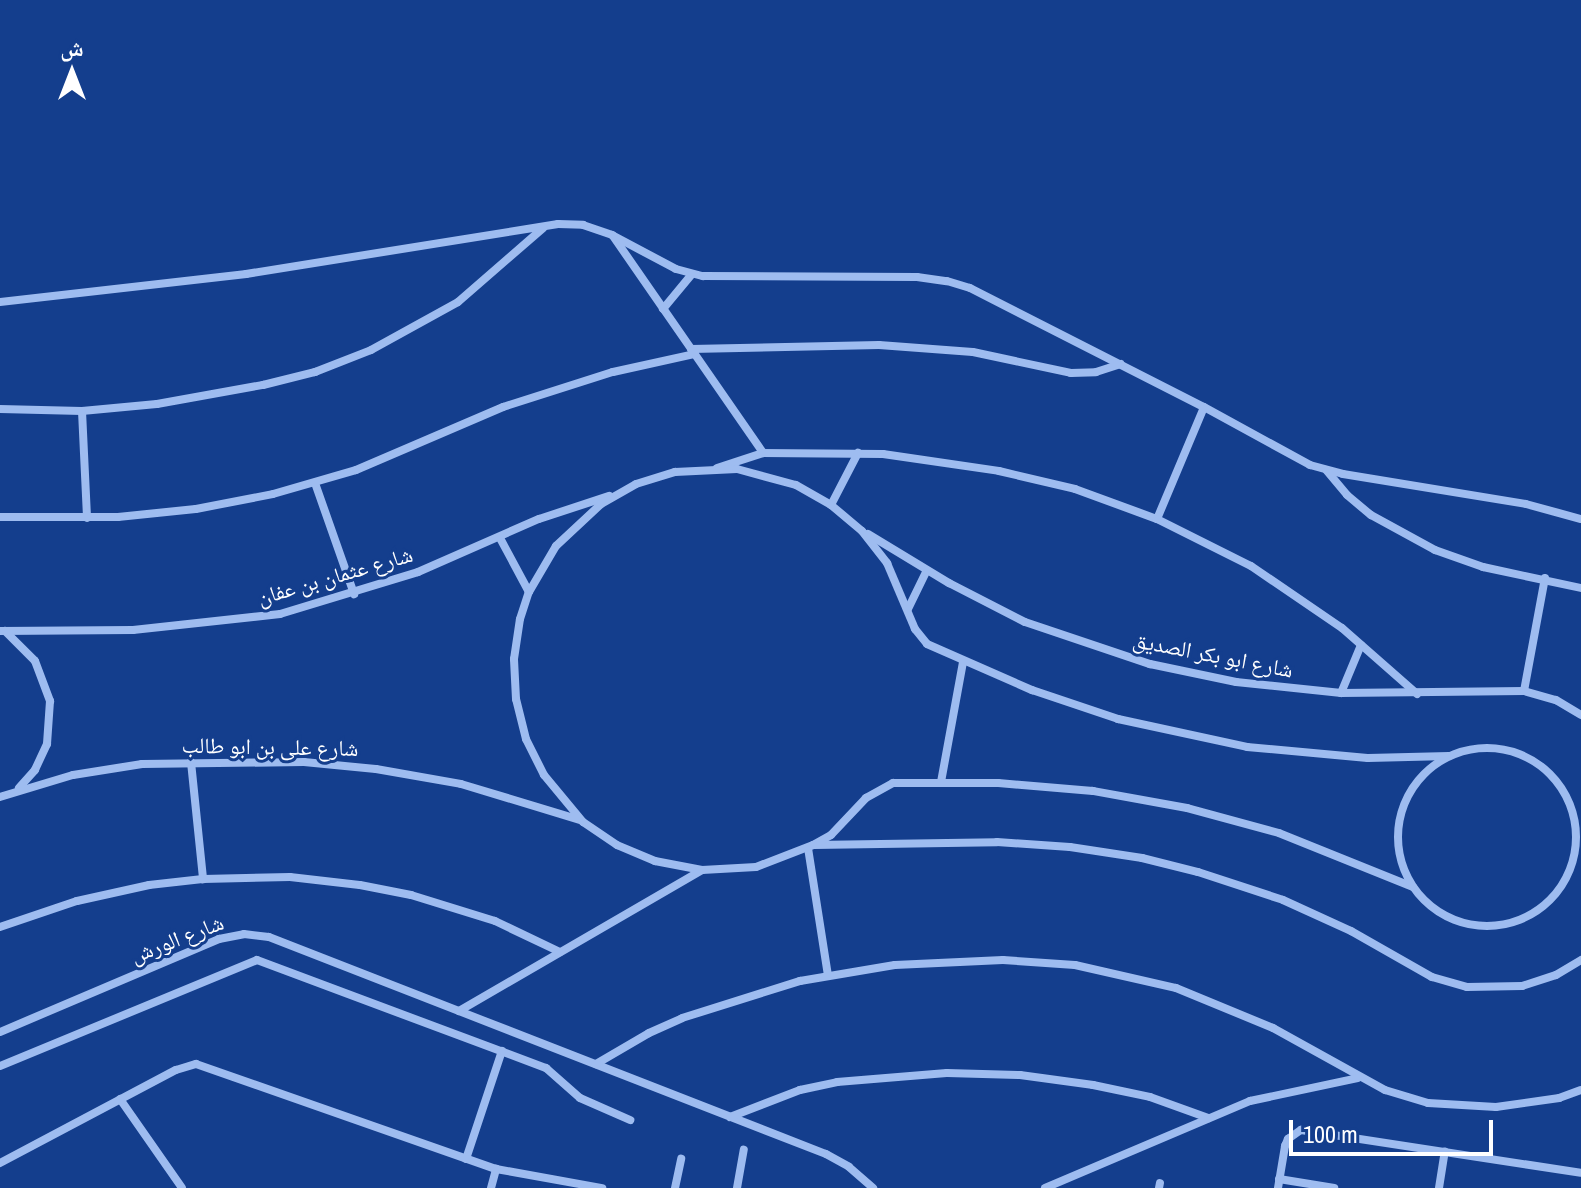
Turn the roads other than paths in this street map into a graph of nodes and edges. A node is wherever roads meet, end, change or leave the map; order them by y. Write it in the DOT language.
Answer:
graph roads {
  1 [pos="545,226"];
  2 [pos="612,235"];
  3 [pos="692,274"];
  4 [pos="0,302"];
  5 [pos="663,309"];
  6 [pos="693,352"];
  7 [pos="1121,364"];
  8 [pos="1204,407"];
  9 [pos="0,409"];
  10 [pos="82,411"];
  11 [pos="763,453"];
  12 [pos="858,453"];
  13 [pos="716,468"];
  14 [pos="1326,471"];
  15 [pos="315,483"];
  16 [pos="618,493"];
  17 [pos="831,505"];
  18 [pos="0,517"];
  19 [pos="87,518"];
  20 [pos="1157,519"];
  21 [pos="1581,519"];
  22 [pos="862,531"];
  23 [pos="500,538"];
  24 [pos="927,570"];
  25 [pos="1545,578"];
  26 [pos="1581,588"];
  27 [pos="529,592"];
  28 [pos="354,594"];
  29 [pos="908,609"];
  30 [pos="2,631"];
  31 [pos="1361,645"];
  32 [pos="963,662"];
  33 [pos="1524,691"];
  34 [pos="1341,693"];
  35 [pos="1417,694"];
  36 [pos="1581,715"];
  37 [pos="1449,756"];
  38 [pos="191,762"];
  39 [pos="941,782"];
  40 [pos="15,792"];
  41 [pos="0,797"];
  42 [pos="583,822"];
  43 [pos="810,847"];
  44 [pos="1578,855"];
  45 [pos="702,870"];
  46 [pos="203,879"];
  47 [pos="1413,887"];
  48 [pos="0,927"];
  49 [pos="560,952"];
  50 [pos="1581,960"];
  51 [pos="828,975"];
  52 [pos="459,1011"];
  53 [pos="0,1032"];
  54 [pos="502,1051"];
  55 [pos="596,1064"];
  56 [pos="0,1066"];
  57 [pos="1359,1078"];
  58 [pos="1581,1090"];
  59 [pos="120,1099"];
  60 [pos="730,1117"];
  61 [pos="1208,1118"];
  62 [pos="630,1120"];
  63 [pos="744,1150"];
  64 [pos="1445,1151"];
  65 [pos="466,1159"];
  66 [pos="681,1159"];
  67 [pos="0,1163"];
  68 [pos="496,1169"];
  69 [pos="1581,1173"];
  70 [pos="1278,1184"];
  71 [pos="588,1187"];
  72 [pos="182,1188"];
  73 [pos="491,1188"];
  74 [pos="602,1188"];
  75 [pos="675,1188"];
  76 [pos="737,1188"];
  77 [pos="873,1188"];
  78 [pos="1045,1188"];
  79 [pos="1334,1188"];
  80 [pos="1439,1188"];
  1 -- 2 [label="street"];
  1 -- 4 [label="street"];
  1 -- 10 [label="street"];
  2 -- 3 [label="street"];
  2 -- 5 [label="street"];
  3 -- 5 [label="street"];
  3 -- 7 [label="street"];
  5 -- 6 [label="street"];
  6 -- 7 [label="street"];
  6 -- 11 [label="street"];
  6 -- 15 [label="street"];
  7 -- 8 [label="street"];
  8 -- 14 [label="street"];
  8 -- 20 [label="street"];
  9 -- 10 [label="street"];
  10 -- 19 [label="street"];
  11 -- 12 [label="street"];
  11 -- 13 [label="street"];
  12 -- 17 [label="street"];
  12 -- 20 [label="street"];
  13 -- 16 [label="street"];
  13 -- 17 [label="street"];
  14 -- 21 [label="street"];
  14 -- 25 [label="street"];
  15 -- 19 [label="street"];
  15 -- 28 [label="street"];
  16 -- 23 [label="street, شارع عثمان بن عفان"];
  16 -- 27 [label="street"];
  17 -- 22 [label="street"];
  18 -- 19 [label="street"];
  20 -- 31 [label="street"];
  22 -- 24 [label="street, شارع ابو بكر الصديق"];
  22 -- 29 [label="street"];
  23 -- 27 [label="street"];
  23 -- 28 [label="street, شارع عثمان بن عفان"];
  24 -- 29 [label="street"];
  24 -- 34 [label="street, شارع ابو بكر الصديق"];
  25 -- 26 [label="street"];
  25 -- 33 [label="street"];
  27 -- 42 [label="street"];
  28 -- 30 [label="street, شارع عثمان بن عفان"];
  29 -- 32 [label="street"];
  30 -- 40 [label="street"];
  31 -- 34 [label="street"];
  31 -- 35 [label="street"];
  32 -- 37 [label="street"];
  32 -- 39 [label="street"];
  33 -- 35 [label="street, شارع ابو بكر الصديق"];
  33 -- 36 [label="street, شارع ابو بكر الصديق"];
  34 -- 35 [label="street, شارع ابو بكر الصديق"];
  37 -- 44 [label="street"];
  37 -- 47 [label="street"];
  38 -- 40 [label="street, شارع على بن ابو طالب"];
  38 -- 42 [label="street, شارع على بن ابو طالب"];
  38 -- 46 [label="street"];
  39 -- 43 [label="street"];
  39 -- 47 [label="street"];
  40 -- 41 [label="street, شارع على بن ابو طالب"];
  42 -- 45 [label="street"];
  43 -- 45 [label="street"];
  43 -- 50 [label="street"];
  43 -- 51 [label="street"];
  44 -- 47 [label="street"];
  45 -- 49 [label="street"];
  46 -- 48 [label="street"];
  46 -- 49 [label="street"];
  49 -- 52 [label="street"];
  51 -- 55 [label="street"];
  51 -- 57 [label="street"];
  52 -- 53 [label="street, شارع الورش"];
  52 -- 55 [label="street, شارع الورش"];
  54 -- 56 [label="street"];
  54 -- 62 [label="street"];
  54 -- 65 [label="street"];
  55 -- 60 [label="street, شارع الورش"];
  57 -- 58 [label="street"];
  57 -- 61 [label="street"];
  59 -- 65 [label="street"];
  59 -- 67 [label="street"];
  59 -- 72 [label="street"];
  60 -- 61 [label="street"];
  60 -- 77 [label="street, شارع الورش"];
  61 -- 78 [label="street"];
  63 -- 76 [label="street"];
  64 -- 69 [label="street"];
  64 -- 70 [label="street"];
  64 -- 80 [label="street"];
  65 -- 68 [label="street"];
  66 -- 75 [label="street"];
  68 -- 71 [label="street"];
  68 -- 73 [label="street"];
  70 -- 79 [label="street"];
  71 -- 74 [label="street"];
}
